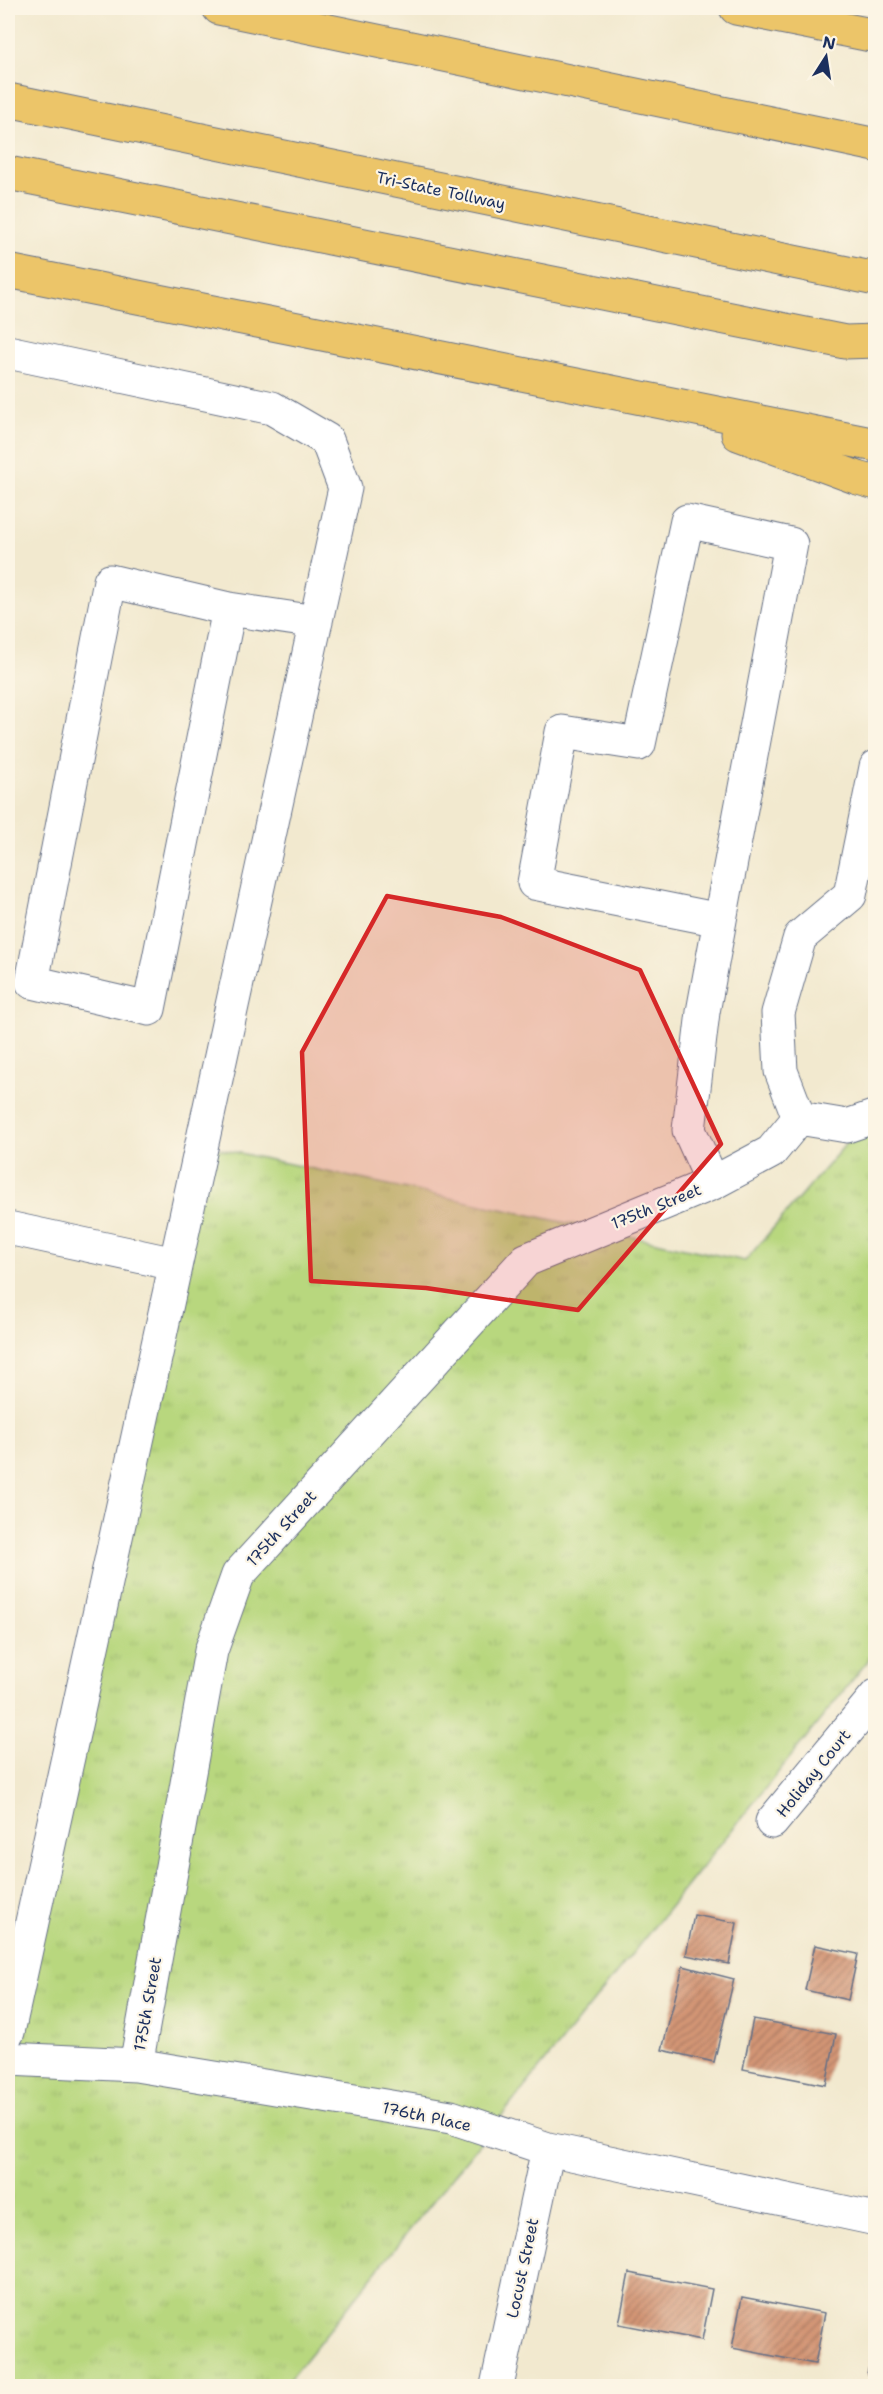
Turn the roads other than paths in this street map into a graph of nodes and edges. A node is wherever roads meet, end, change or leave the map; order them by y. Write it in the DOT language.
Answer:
graph roads {
  1 [pos="219,8"];
  2 [pos="736,8"];
  3 [pos="876,36"];
  4 [pos="8,100"];
  5 [pos="876,145"];
  6 [pos="8,173"];
  7 [pos="8,271"];
  8 [pos="876,279"];
  9 [pos="876,341"];
  10 [pos="8,352"];
  11 [pos="638,396"];
  12 [pos="876,445"];
  13 [pos="876,483"];
  14 [pos="229,609"];
  15 [pos="316,622"];
  16 [pos="876,767"];
  17 [pos="720,920"];
  18 [pos="876,1116"];
  19 [pos="799,1118"];
  20 [pos="713,1183"];
  21 [pos="8,1228"];
  22 [pos="175,1264"];
  23 [pos="876,1696"];
  24 [pos="772,1822"];
  25 [pos="8,2032"];
  26 [pos="8,2059"];
  27 [pos="136,2065"];
  28 [pos="548,2149"];
  29 [pos="876,2219"];
  30 [pos="497,2386"];
  1 -- 5 [label="highway"];
  2 -- 3 [label="highway"];
  4 -- 8 [label="highway, Tri-State Tollway"];
  6 -- 9 [label="highway"];
  7 -- 11 [label="highway"];
  10 -- 15 [label="street"];
  11 -- 12 [label="highway"];
  11 -- 13 [label="highway"];
  14 -- 14 [label="street"];
  14 -- 15 [label="street"];
  15 -- 22 [label="street"];
  16 -- 19 [label="street"];
  17 -- 17 [label="street"];
  17 -- 20 [label="street"];
  18 -- 19 [label="street"];
  19 -- 20 [label="street, 175th Street"];
  20 -- 27 [label="street, 175th Street"];
  21 -- 22 [label="street"];
  22 -- 25 [label="street"];
  23 -- 24 [label="street, Holiday Court"];
  26 -- 27 [label="street, 176th Place"];
  27 -- 28 [label="street, 176th Place"];
  28 -- 29 [label="street, 176th Place"];
  28 -- 30 [label="street, Locust Street"];
}
